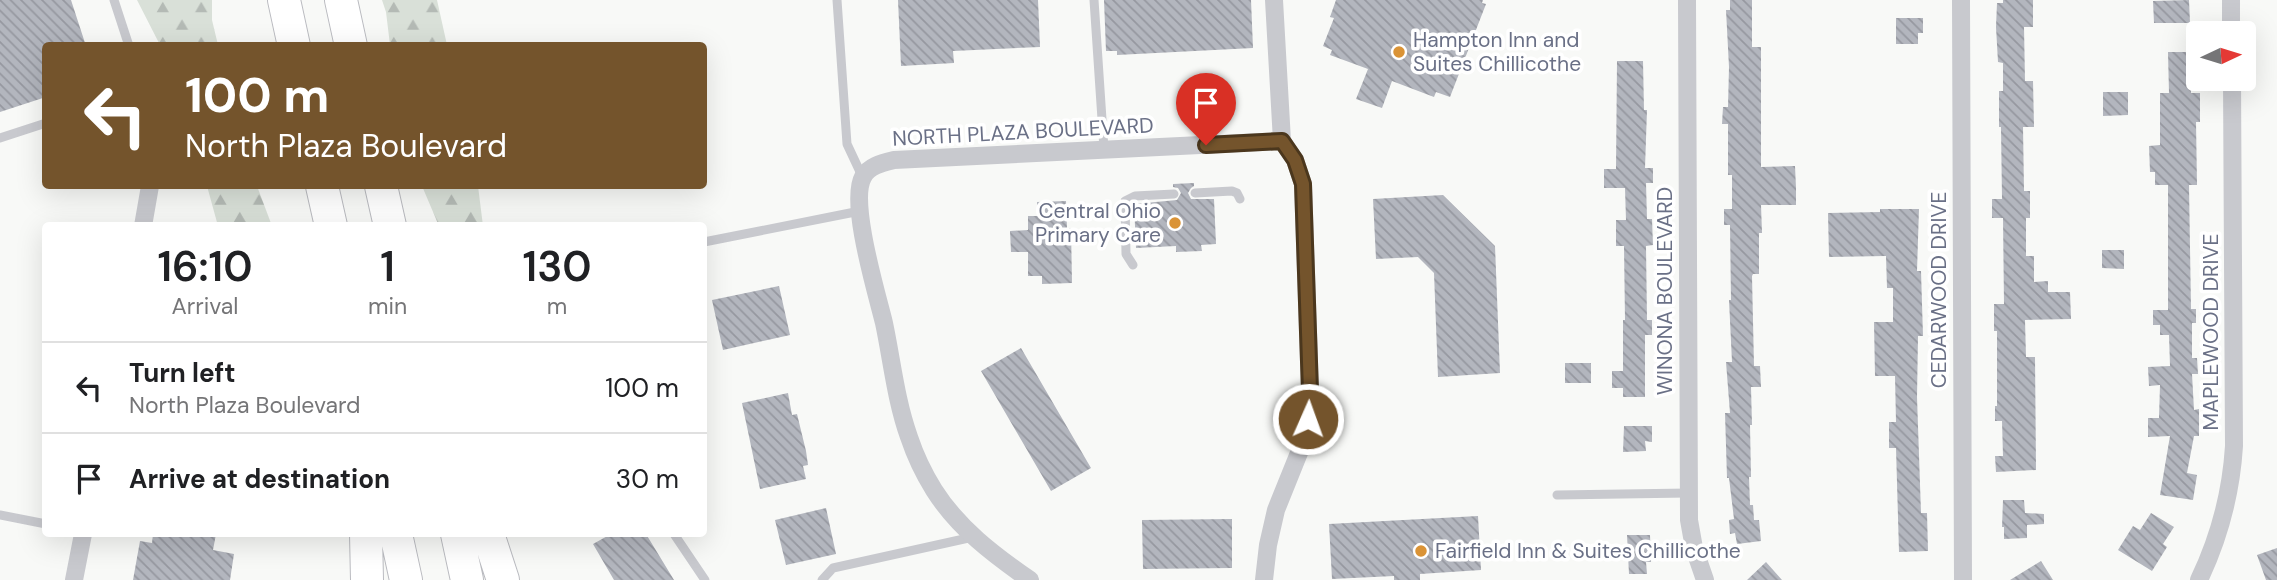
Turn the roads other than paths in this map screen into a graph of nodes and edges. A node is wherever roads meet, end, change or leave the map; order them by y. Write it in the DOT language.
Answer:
graph roads {
  1 [pos="114,0"];
  2 [pos="284,0"];
  3 [pos="341,0"];
  4 [pos="837,0"];
  5 [pos="1094,0"];
  6 [pos="1273,0"];
  7 [pos="1687,0"];
  8 [pos="1961,0"];
  9 [pos="2231,0"];
  10 [pos="2231,21"];
  11 [pos="128,42"];
  12 [pos="293,42"];
  13 [pos="350,42"];
  14 [pos="2232,91"];
  15 [pos="42,124"];
  16 [pos="0,138"];
  17 [pos="1282,141"];
  18 [pos="1104,149"];
  19 [pos="863,177"];
  20 [pos="149,189"];
  21 [pos="323,189"];
  22 [pos="383,189"];
  23 [pos="1195,193"];
  24 [pos="1174,194"];
  25 [pos="1240,199"];
  26 [pos="860,211"];
  27 [pos="143,222"];
  28 [pos="330,222"];
  29 [pos="391,222"];
  30 [pos="707,241"];
  31 [pos="1133,265"];
  32 [pos="1688,493"];
  33 [pos="1557,495"];
  34 [pos="0,515"];
  35 [pos="42,523"];
  36 [pos="82,537"];
  37 [pos="366,537"];
  38 [pos="397,537"];
  39 [pos="458,537"];
  40 [pos="489,537"];
  41 [pos="676,537"];
  42 [pos="975,537"];
  43 [pos="74,580"];
  44 [pos="367,580"];
  45 [pos="406,580"];
  46 [pos="467,580"];
  47 [pos="503,580"];
  48 [pos="705,580"];
  49 [pos="822,580"];
  50 [pos="1030,580"];
  51 [pos="1264,580"];
  52 [pos="1705,580"];
  53 [pos="1963,580"];
  54 [pos="2199,580"];
  1 -- 11 [label="lane"];
  2 -- 12 [label="highway"];
  3 -- 13 [label="highway"];
  4 -- 19 [label="lane"];
  5 -- 18 [label="lane"];
  6 -- 17 [label="street"];
  7 -- 32 [label="street, WINONA BOULEVARD"];
  8 -- 53 [label="street, CEDARWOOD DRIVE"];
  9 -- 10 [label="street"];
  14 -- 54 [label="street, MAPLEWOOD DRIVE"];
  15 -- 16 [label="lane"];
  17 -- 18 [label="street, NORTH PLAZA BOULEVARD"];
  17 -- 51 [label="street"];
  18 -- 19 [label="street, NORTH PLAZA BOULEVARD"];
  19 -- 26 [label="street"];
  20 -- 27 [label="street"];
  21 -- 28 [label="highway"];
  22 -- 29 [label="highway"];
  23 -- 25 [label="lane"];
  24 -- 31 [label="lane"];
  26 -- 30 [label="lane"];
  26 -- 42 [label="street"];
  32 -- 33 [label="lane"];
  32 -- 52 [label="street, WINONA BOULEVARD"];
  34 -- 35 [label="lane"];
  36 -- 43 [label="street"];
  37 -- 44 [label="highway"];
  38 -- 45 [label="highway"];
  39 -- 46 [label="highway"];
  40 -- 47 [label="highway"];
  41 -- 48 [label="lane"];
  42 -- 49 [label="lane"];
  42 -- 50 [label="street"];
}
